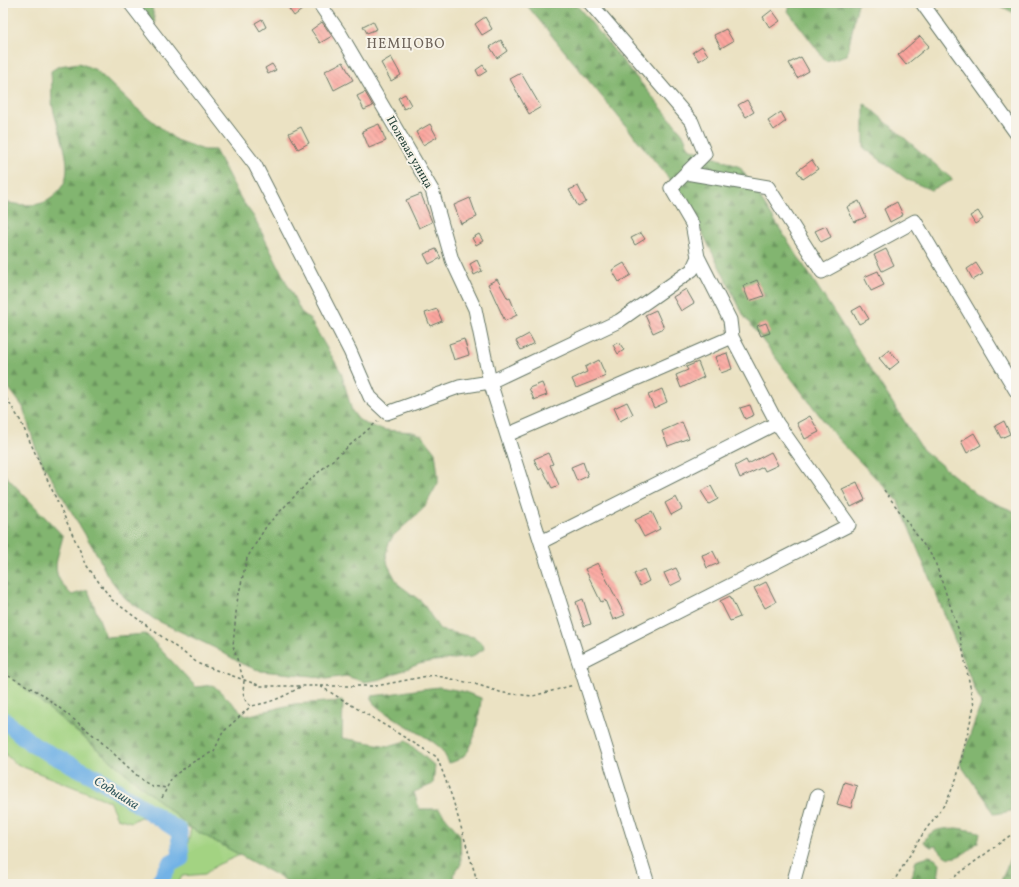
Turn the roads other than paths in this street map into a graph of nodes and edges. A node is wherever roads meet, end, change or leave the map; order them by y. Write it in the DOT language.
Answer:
graph roads {
  1 [pos="130,3"];
  2 [pos="319,3"];
  3 [pos="590,3"];
  4 [pos="922,3"];
  5 [pos="1016,133"];
  6 [pos="686,173"];
  7 [pos="698,257"];
  8 [pos="732,337"];
  9 [pos="490,382"];
  10 [pos="1016,391"];
  11 [pos="777,423"];
  12 [pos="507,435"];
  13 [pos="541,542"];
  14 [pos="579,662"];
  15 [pos="817,796"];
  16 [pos="648,884"];
  17 [pos="793,884"];
  1 -- 9 [label="street"];
  2 -- 9 [label="street, Полевая улица"];
  3 -- 6 [label="street"];
  4 -- 5 [label="street"];
  6 -- 7 [label="street"];
  6 -- 10 [label="street"];
  7 -- 8 [label="street"];
  7 -- 9 [label="street"];
  8 -- 11 [label="street"];
  8 -- 12 [label="street"];
  9 -- 12 [label="street, Полевая улица"];
  11 -- 13 [label="street"];
  11 -- 14 [label="street"];
  12 -- 13 [label="street, Полевая улица"];
  13 -- 14 [label="street, Полевая улица"];
  14 -- 16 [label="street, Полевая улица"];
  15 -- 17 [label="street"];
}
